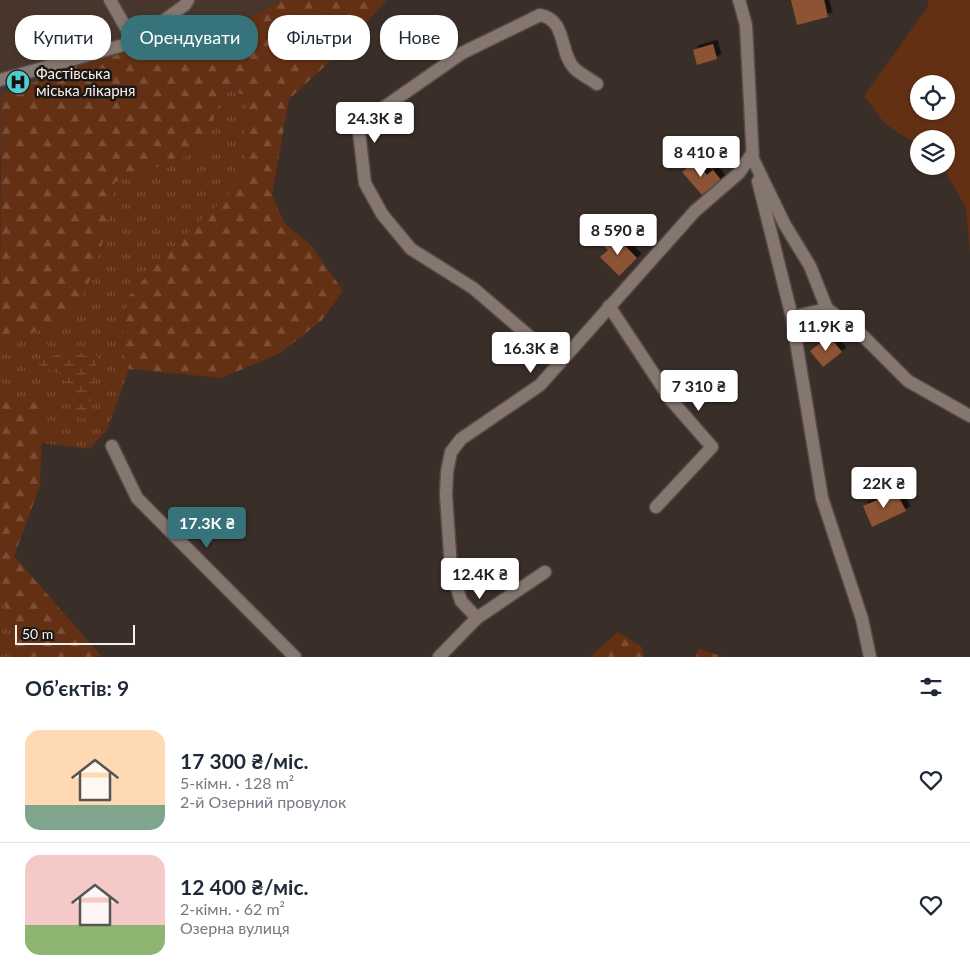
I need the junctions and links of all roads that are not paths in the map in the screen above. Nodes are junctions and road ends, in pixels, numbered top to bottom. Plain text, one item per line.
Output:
1 (110, 0) edge
2 (188, 0) edge
3 (739, 0) edge
4 (171, 15) edge
5 (121, 19) edge
6 (121, 46) edge
7 (0, 80) edge
8 (597, 84) dead end
9 (751, 155) junction
10 (609, 306) junction
11 (827, 310) junction
12 (792, 317) junction
13 (562, 359) junction
14 (970, 416) edge
15 (112, 446) dead end
16 (656, 507) dead end
17 (544, 572) dead end
18 (477, 618) junction
19 (295, 657) edge
20 (438, 657) edge
21 (870, 657) edge

1 - 5 street
2 - 4 street
3 - 9 street
6 - 7 street
8 - 13 street
9 - 10 street
9 - 11 street
9 - 12 street
10 - 13 street
10 - 16 street
11 - 12 street
11 - 14 street
12 - 21 street
13 - 18 street
15 - 19 street
17 - 18 street
18 - 20 street

